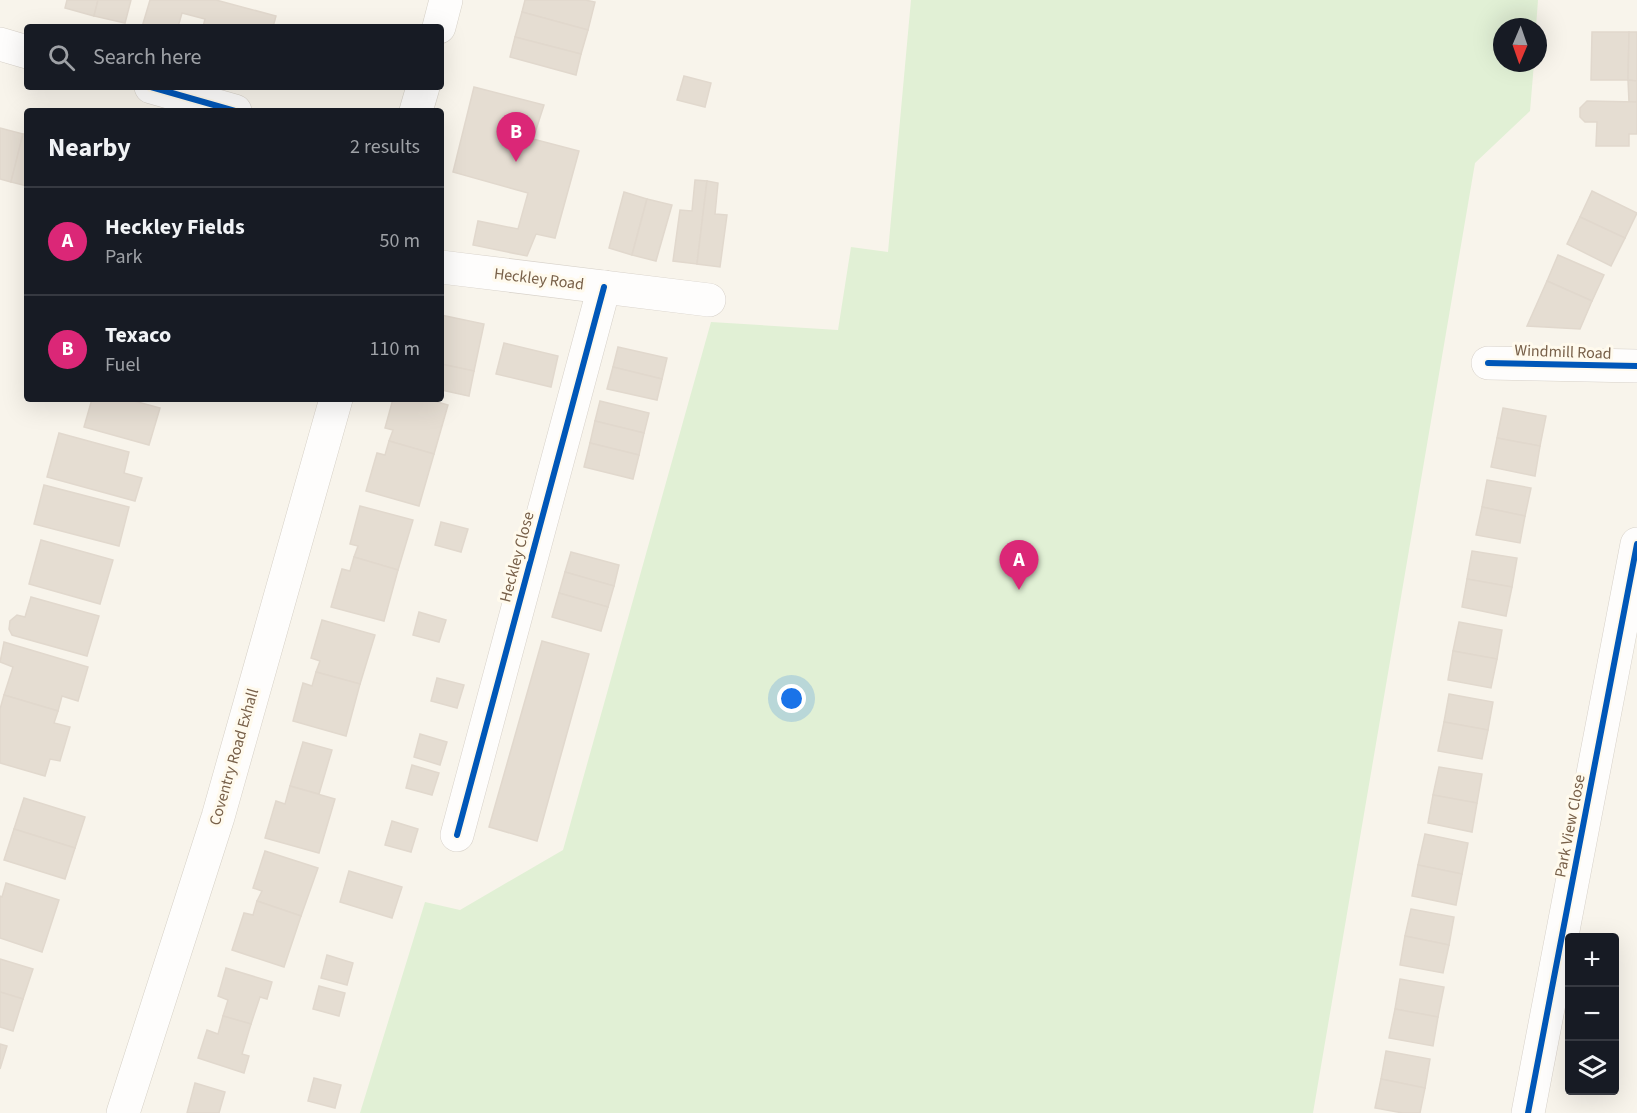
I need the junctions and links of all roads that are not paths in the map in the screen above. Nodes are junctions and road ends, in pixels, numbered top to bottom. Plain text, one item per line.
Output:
1 (446, 0) edge
2 (440, 24) edge
3 (0, 44) edge
4 (24, 51) edge
5 (162, 90) edge
6 (422, 90) edge
7 (224, 108) edge
8 (417, 108) edge
9 (444, 267) edge
10 (604, 287) junction
11 (709, 300) dead end
12 (1488, 363) dead end
13 (1637, 366) edge
14 (335, 402) edge
15 (1637, 544) edge
16 (457, 835) dead end
17 (123, 1113) edge
18 (1527, 1113) edge

1 - 2 street
3 - 4 street
5 - 7 street
6 - 8 street
9 - 10 street, Heckley Road
10 - 11 street, Heckley Road
10 - 16 street, Heckley Close
12 - 13 street, Windmill Road
14 - 17 street, Coventry Road Exhall
15 - 18 street, Park View Close

